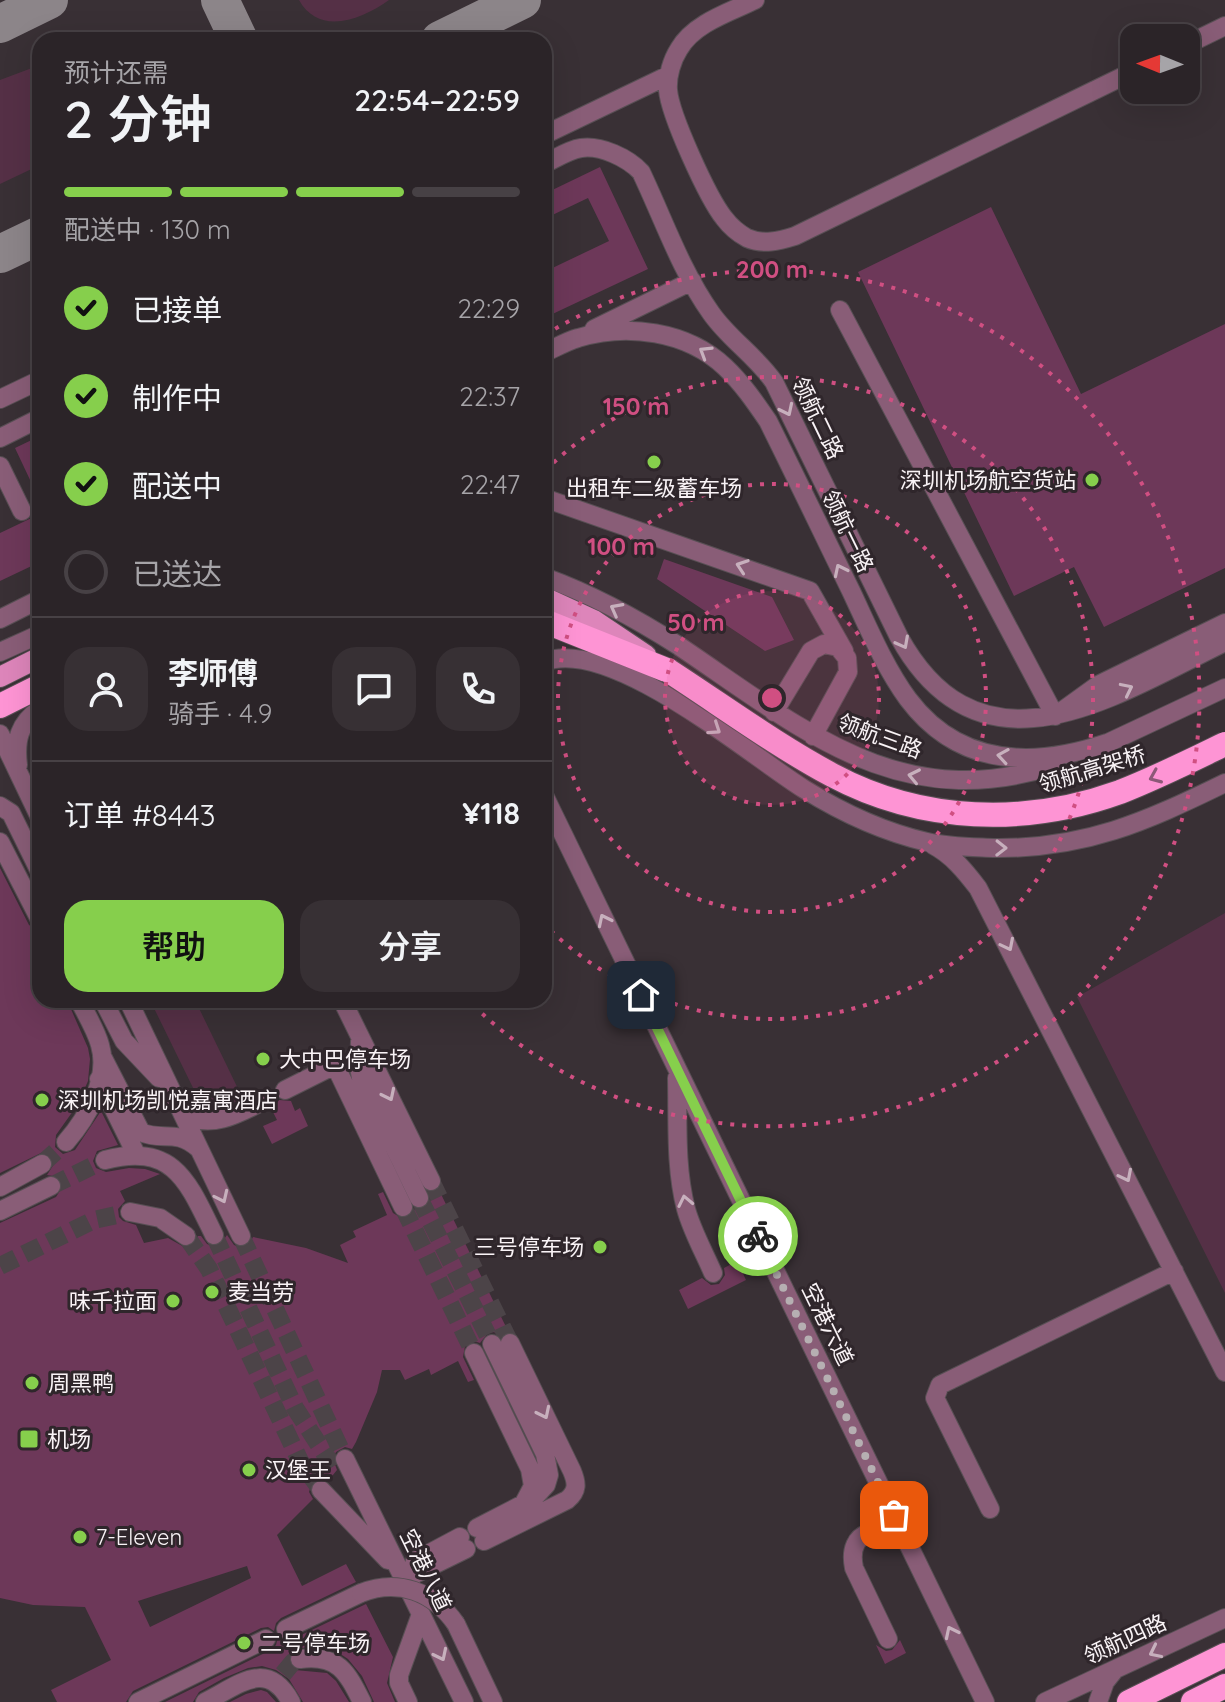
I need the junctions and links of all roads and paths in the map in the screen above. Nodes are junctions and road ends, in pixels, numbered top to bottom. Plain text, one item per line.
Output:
1 (755, 0) edge
2 (1225, 26) edge
3 (1200, 38) edge
4 (669, 75) junction
5 (1120, 78) edge
6 (552, 131) edge
7 (552, 161) edge
8 (692, 281) junction
9 (840, 310) dead end
10 (577, 338) junction
11 (552, 349) edge
12 (32, 384) edge
13 (0, 399) edge
14 (32, 422) edge
15 (0, 438) edge
16 (0, 466) edge
17 (552, 501) edge
18 (22, 511) dead end
19 (552, 581) edge
20 (552, 601) edge
21 (32, 603) edge
22 (0, 619) edge
23 (827, 619) junction
24 (1225, 623) edge
25 (552, 625) edge
26 (32, 638) edge
27 (1225, 642) edge
28 (817, 647) junction
29 (844, 651) junction
30 (0, 652) edge
31 (693, 657) junction
32 (552, 660) edge
33 (32, 661) edge
34 (0, 677) edge
35 (1225, 688) edge
36 (670, 689) junction
37 (32, 690) edge
38 (0, 706) edge
39 (774, 712) junction
40 (32, 716) edge
41 (1055, 716) junction
42 (0, 734) edge
43 (813, 736) junction
44 (1107, 743) junction
45 (1225, 744) edge
46 (855, 756) junction
47 (19, 775) junction
48 (1225, 783) edge
49 (32, 802) edge
50 (833, 805) junction
51 (0, 806) edge
52 (552, 809) edge
53 (0, 842) edge
54 (927, 842) junction
55 (32, 856) edge
56 (32, 904) edge
57 (83, 1008) edge
58 (107, 1008) edge
59 (132, 1008) edge
60 (346, 1008) edge
61 (359, 1034) junction
62 (102, 1055) junction
63 (677, 1070) junction
64 (99, 1079) junction
65 (285, 1090) dead end
66 (172, 1092) junction
67 (267, 1099) dead end
68 (183, 1114) junction
69 (66, 1142) tunnel mouth
70 (200, 1150) junction
71 (136, 1154) junction
72 (105, 1160) tunnel mouth
73 (42, 1164) tunnel mouth
74 (431, 1181) tunnel mouth
75 (51, 1186) tunnel mouth
76 (0, 1187) edge
77 (0, 1211) edge
78 (130, 1212) tunnel mouth
79 (214, 1235) tunnel mouth
80 (186, 1236) tunnel mouth
81 (241, 1236) tunnel mouth
82 (1174, 1271) junction
83 (713, 1273) dead end
84 (474, 1353) tunnel mouth
85 (1225, 1372) edge
86 (340, 1465) tunnel mouth
87 (321, 1490) tunnel mouth
88 (519, 1507) junction
89 (990, 1509) dead end
90 (907, 1542) junction
91 (463, 1543) dead end
92 (408, 1582) junction
93 (421, 1614) junction
94 (1225, 1618) edge
95 (286, 1629) dead end
96 (266, 1639) dead end
97 (888, 1639) dead end
98 (1225, 1655) edge
99 (300, 1659) dead end
100 (1113, 1672) junction
101 (1225, 1686) edge
102 (287, 1689) edge
103 (138, 1702) edge
104 (205, 1702) edge
105 (362, 1702) edge
106 (408, 1702) edge
107 (464, 1702) edge
108 (493, 1702) edge
109 (985, 1702) edge
110 (1045, 1702) edge
111 (1098, 1702) edge
112 (1129, 1702) edge
113 (1193, 1702) edge

1 - 4 street
2 - 3 street
4 - 5 street
4 - 6 street
7 - 8 street, 领航二路
8 - 10 street
8 -> 41 street, 领航二路
9 - 41 street
10 - 11 street, 领航一路
44 -> 10 street, 领航一路
12 - 13 street
14 - 15 street
16 - 18 street
23 -> 17 street
31 -> 19 street, 领航三路
20 - 36 main road, 领航高架桥
21 - 22 street
23 - 28 street
23 - 29 street
24 - 41 street
25 - 36 highway
26 - 30 street
41 -> 27 street, 领航二路
28 - 29 street
28 - 39 street
29 - 43 street
31 - 36 street
31 - 39 street, 领航三路
32 - 36 street
33 - 34 main road
35 - 44 street, 领航三路
45 -> 36 highway, 领航高架桥, bridge
36 -> 50 street
37 - 38 highway
39 - 43 street, 领航三路
40 - 47 street
42 - 47 street
43 - 46 street, 领航三路
44 -> 46 street, 领航三路
46 - 50 street
47 - 49 street
54 -> 48 street
50 - 54 street
51 - 55 street
63 -> 52 street, 空港六道
53 - 56 street
54 -> 82 street
57 - 62 street
58 - 66 street
59 - 66 street
60 - 61 street
61 - 65 street
61 -> 74 street
62 - 64 street
62 - 70 street
83 -> 63 street
63 - 90 street, 空港六道
64 - 69 street
64 - 71 street
66 - 68 street
67 - 68 street
68 - 70 street
70 -> 81 street
71 - 72 street
71 - 79 street
73 - 76 street
75 - 77 street
78 - 80 street
82 - 85 street
82 - 89 street
84 - 88 street
86 - 92 street, 空港八道
87 - 92 street
88 -> 88 street
90 - 97 street
109 -> 90 street, 空港六道
91 - 92 street
92 - 93 street, 空港八道
93 - 106 street
93 -> 107 street, 空港八道
94 -> 100 street, 领航四路
95 - 108 street, bridge
96 - 103 street
98 - 112 highway
99 - 105 street
100 - 110 street, 领航四路
100 - 111 street
101 - 113 highway
102 - 104 street

